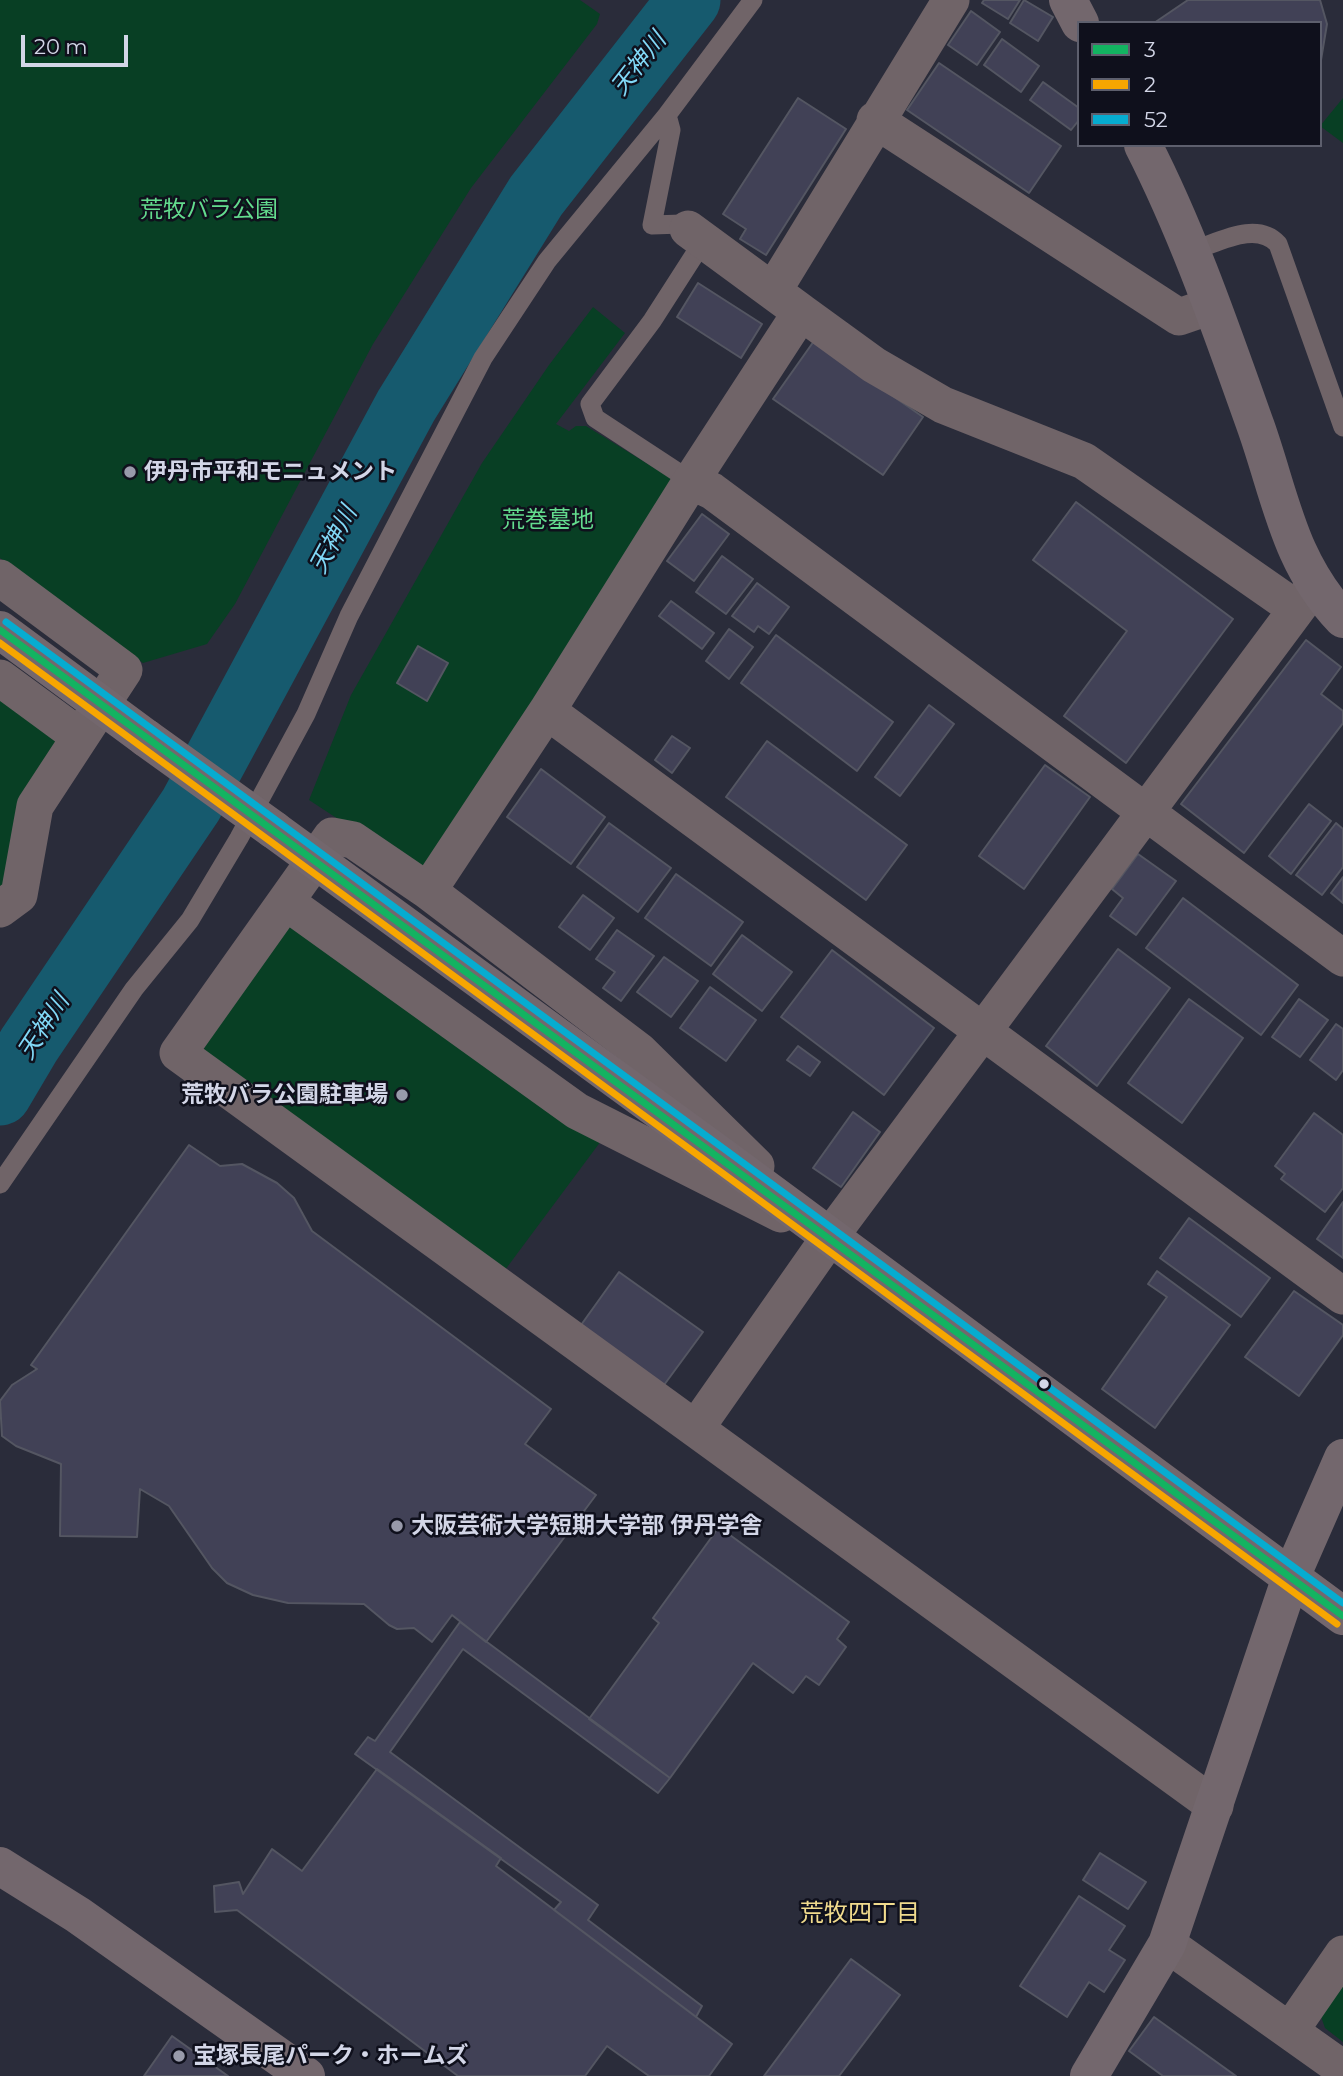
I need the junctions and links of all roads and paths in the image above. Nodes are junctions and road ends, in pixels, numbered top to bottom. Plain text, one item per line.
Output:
1 (753, 0) edge
2 (951, 0) edge
3 (1068, 0) edge
4 (1079, 21) edge
5 (667, 115) junction
6 (875, 120) junction
7 (1144, 147) edge
8 (696, 234) junction
9 (1191, 251) junction
10 (787, 302) junction
11 (1211, 306) junction
12 (1343, 427) edge
13 (691, 481) junction
14 (0, 578) edge
15 (1304, 597) junction
16 (1343, 619) edge
17 (0, 630) edge
18 (0, 678) edge
19 (547, 711) junction
20 (79, 736) junction
21 (253, 814) junction
22 (1146, 814) junction
23 (428, 891) junction
24 (286, 902) junction
25 (0, 909) edge
26 (1343, 958) edge
27 (985, 1032) junction
28 (0, 1184) edge
29 (829, 1238) junction
30 (1343, 1296) edge
31 (696, 1428) junction
32 (1343, 1458) edge
33 (1291, 1577) junction
34 (1343, 1616) edge
35 (1215, 1806) junction
36 (0, 1866) edge
37 (1167, 1944) junction
38 (1343, 1954) edge
39 (1290, 2031) junction
40 (1343, 2068) edge
41 (306, 2076) edge
42 (1089, 2076) edge

1 - 5 lane
2 - 6 street
3 - 4 street
5 - 8 lane
5 - 21 lane
6 - 10 street
6 - 11 street
7 - 9 street
8 - 10 street
8 - 13 lane
9 - 11 street
9 - 12 lane
10 - 13 street
10 - 15 street
11 - 15 street
13 - 19 street
13 - 22 street
14 - 20 street
15 - 16 street
15 - 22 street
17 - 21 street, bridge
18 - 20 street
19 - 23 street
19 - 27 street
20 - 25 street
21 - 28 lane
21 - 29 street, bridge
22 - 26 street
22 - 27 street
23 - 24 street
23 - 29 street
24 - 29 street
24 - 31 street
27 - 29 street
27 - 30 street
29 - 31 street
29 - 33 street
31 - 35 street
32 - 33 street
33 - 34 street
33 - 35 street
35 - 37 street
36 - 41 street
37 - 39 street
37 - 42 street
38 - 39 street
39 - 40 street

